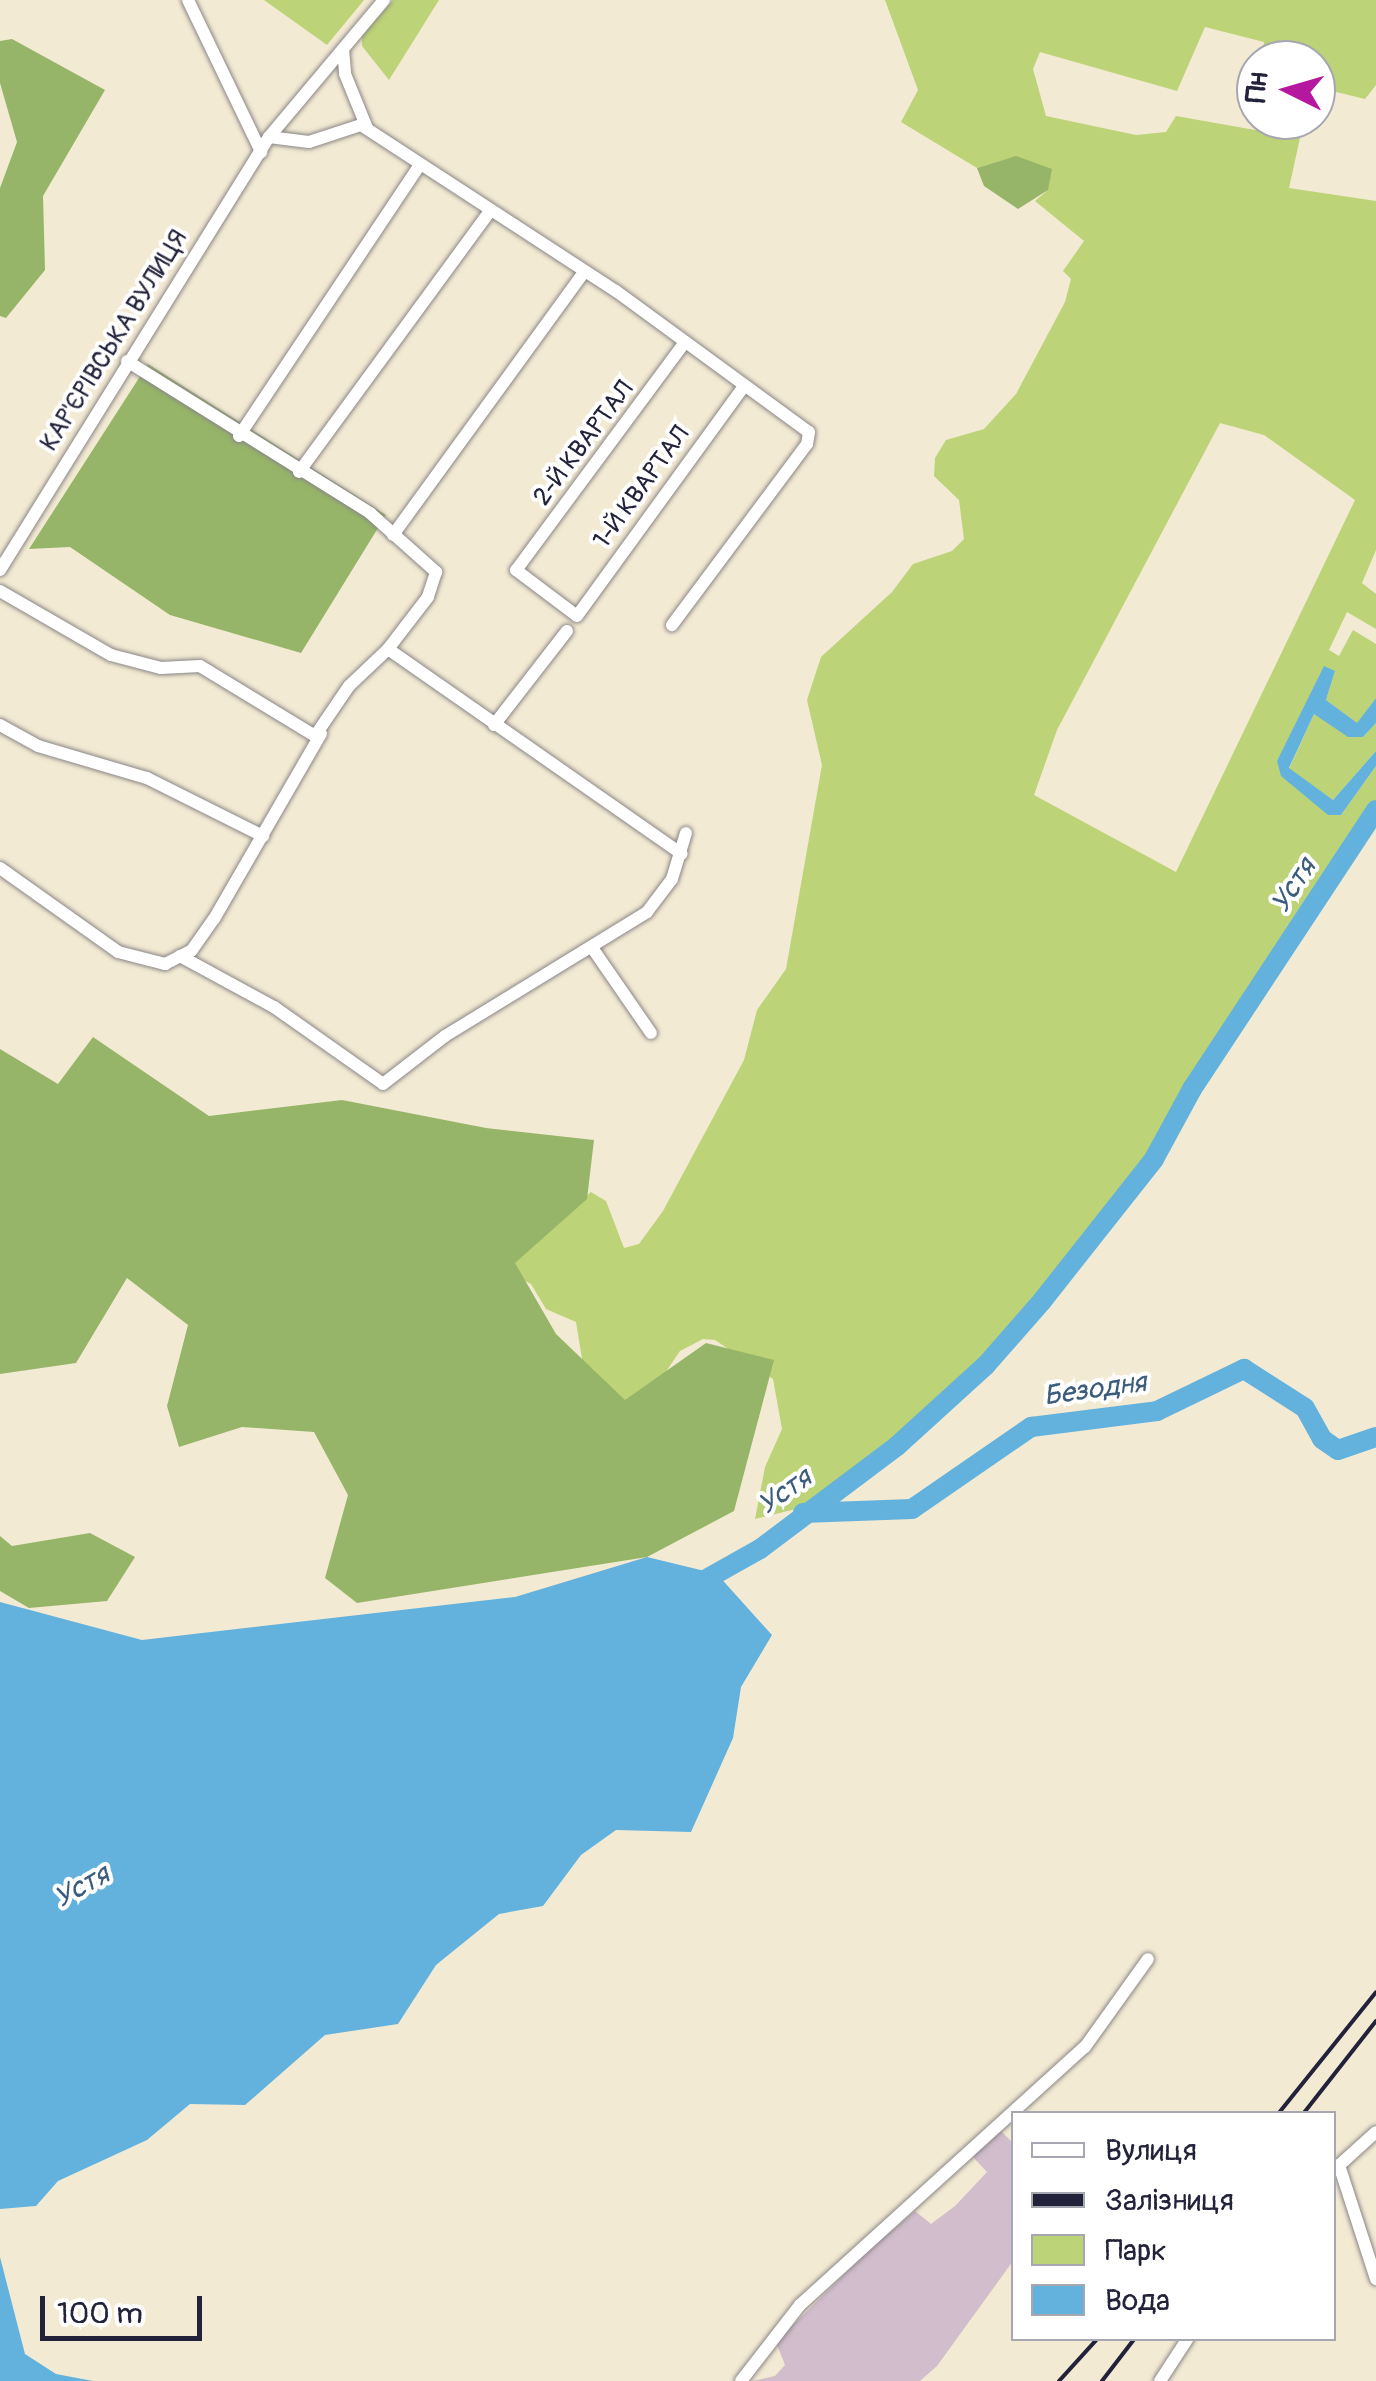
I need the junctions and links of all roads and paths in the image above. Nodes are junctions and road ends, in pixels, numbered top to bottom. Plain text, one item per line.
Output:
1 (188, 0) edge
2 (384, 0) edge
3 (343, 49) junction
4 (368, 130) junction
5 (270, 138) junction
6 (260, 152) junction
7 (420, 165) junction
8 (490, 211) junction
9 (585, 271) junction
10 (684, 342) junction
11 (127, 362) junction
12 (744, 386) junction
13 (239, 436) junction
14 (299, 472) junction
15 (393, 535) junction
16 (0, 570) edge
17 (0, 591) edge
18 (576, 616) joint
19 (672, 625) dead end
20 (568, 631) dead end
21 (388, 649) junction
22 (0, 725) edge
23 (494, 725) junction
24 (321, 734) junction
25 (686, 833) dead end
26 (263, 836) junction
27 (682, 854) junction
28 (0, 868) edge
29 (593, 949) junction
30 (180, 956) junction
31 (652, 1034) dead end
32 (1148, 1959) dead end
33 (1015, 2111) edge
34 (1011, 2115) edge
35 (1376, 2132) edge
36 (1336, 2168) edge
37 (1376, 2279) edge
38 (1186, 2341) edge
39 (741, 2381) edge
40 (1160, 2381) edge

1 - 6 street
2 - 3 street, КАР'ЄРІВСЬКА ВУЛИЦЯ
3 - 4 street
3 - 5 street, КАР'ЄРІВСЬКА ВУЛИЦЯ
4 - 5 street
4 - 7 street
5 - 6 street, КАР'ЄРІВСЬКА ВУЛИЦЯ
6 - 11 street, КАР'ЄРІВСЬКА ВУЛИЦЯ
7 - 8 street
7 - 13 street
8 - 9 street
8 - 14 street
9 - 10 street
9 - 15 street
10 - 12 street
10 - 18 street, 2-Й КВАРТАЛ
11 - 13 street
11 - 16 street, КАР'ЄРІВСЬКА ВУЛИЦЯ
12 - 18 street, 1-Й КВАРТАЛ
12 - 19 street
13 - 14 street
14 - 15 street
15 - 21 street
17 - 24 street
20 - 23 street
21 - 23 street
21 - 24 street
22 - 26 street
23 - 27 street
24 - 26 street
25 - 27 street
26 - 30 street
27 - 29 street
28 - 30 street
29 - 30 street
29 - 31 street
32 - 33 street
34 - 39 street
35 - 36 street
36 - 37 street
38 - 40 street

